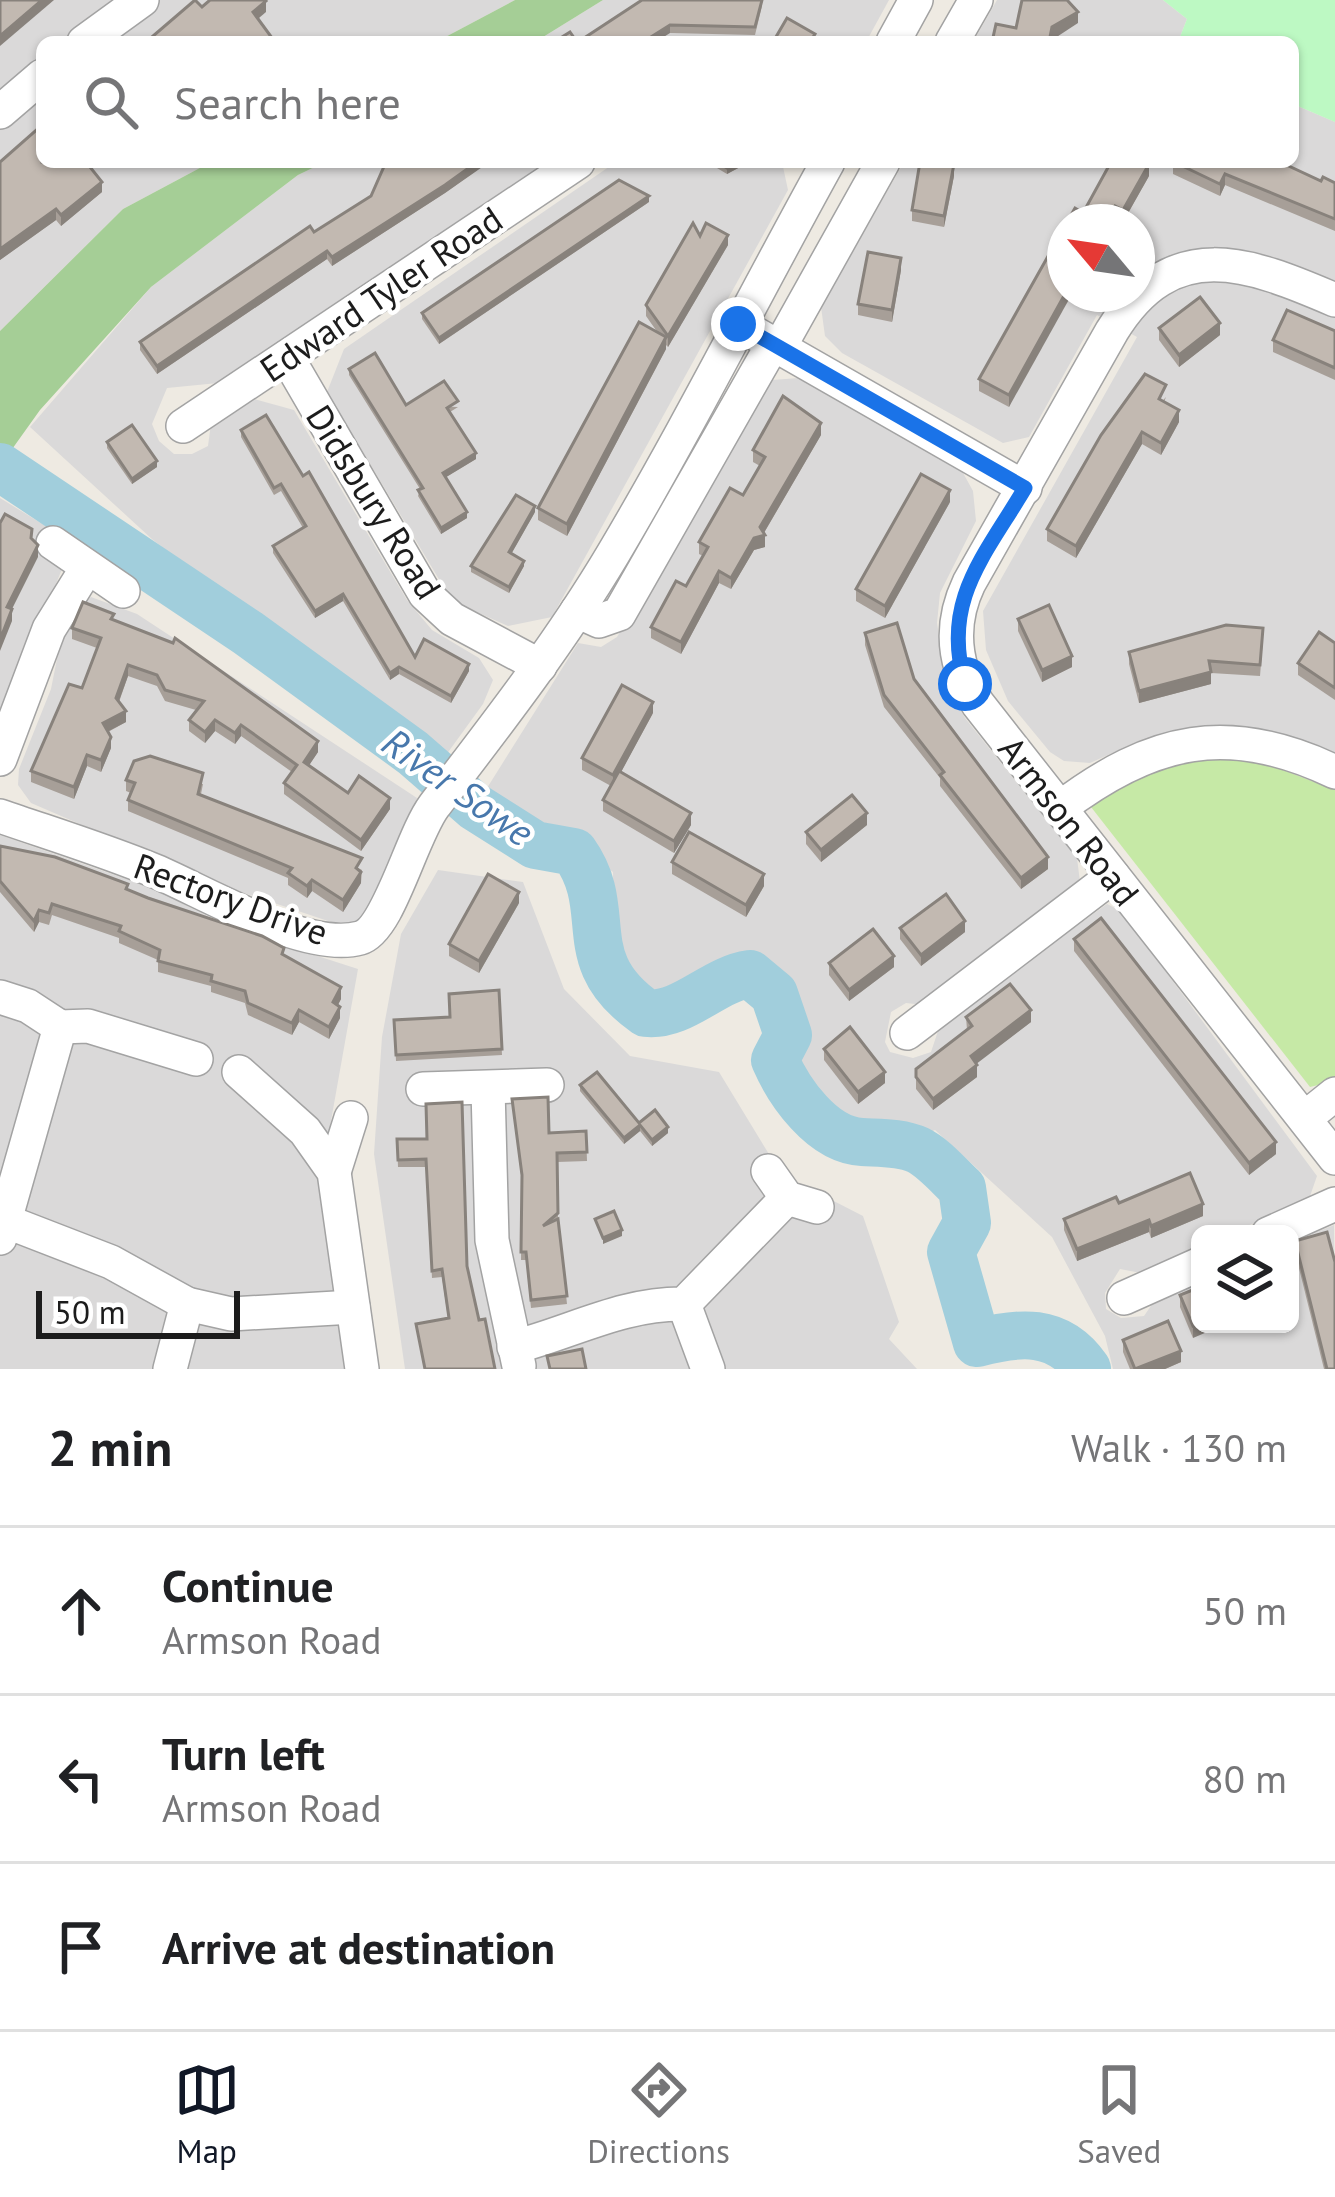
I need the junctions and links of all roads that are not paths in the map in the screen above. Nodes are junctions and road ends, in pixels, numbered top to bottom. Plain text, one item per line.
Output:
1 (142, 0) edge
2 (916, 0) edge
3 (976, 0) edge
4 (91, 36) edge
5 (896, 36) edge
6 (955, 36) edge
7 (36, 81) edge
8 (0, 112) edge
9 (569, 168) edge
10 (825, 168) edge
11 (880, 168) edge
12 (1335, 300) edge
13 (738, 324) junction
14 (776, 346) junction
15 (287, 357) junction
16 (183, 426) dead end
17 (1025, 488) junction
18 (53, 543) dead end
19 (87, 568) junction
20 (123, 591) dead end
21 (577, 611) junction
22 (540, 667) junction
23 (0, 759) edge
24 (1335, 772) edge
25 (1060, 808) junction
26 (0, 816) edge
27 (1113, 876) junction
28 (0, 997) edge
29 (60, 1027) junction
30 (907, 1033) dead end
31 (196, 1059) dead end
32 (239, 1072) dead end
33 (547, 1085) dead end
34 (423, 1089) dead end
35 (488, 1089) junction
36 (1335, 1094) edge
37 (351, 1118) dead end
38 (1305, 1118) junction
39 (1335, 1158) edge
40 (334, 1172) junction
41 (790, 1192) dead end
42 (1335, 1204) edge
43 (1288, 1225) edge
44 (2, 1230) edge
45 (1191, 1268) edge
46 (1124, 1298) dead end
47 (187, 1304) junction
48 (684, 1304) junction
49 (353, 1307) junction
50 (517, 1358) edge
51 (170, 1369) edge
52 (362, 1369) edge
53 (708, 1369) edge

1 - 4 street
2 - 5 street
3 - 6 street
7 - 8 street
9 - 15 street, Edward Tyler Road
10 - 13 street, Rectory Drive
11 - 14 street
12 - 17 street, Armson Road
13 - 14 street
13 - 21 street, Rectory Drive
14 - 17 street
14 - 21 street
15 - 16 street, Edward Tyler Road
15 - 22 street, Didsbury Road
17 - 25 street, Armson Road
18 - 19 street
19 - 20 street
19 - 23 street
21 - 22 street, Rectory Drive
22 - 26 street, Rectory Drive
24 - 25 street
25 - 27 street, Armson Road
27 - 30 street
27 - 38 street, Armson Road
28 - 29 street
29 - 31 street
29 - 44 street
32 - 40 street
33 - 35 street
34 - 35 street
35 - 50 street
36 - 38 street
37 - 40 street
38 - 39 street, Armson Road
40 - 49 street
41 - 48 street
42 - 43 street
44 - 47 street
45 - 46 street
47 - 49 street
47 - 51 street
48 - 50 street
48 - 53 street
49 - 52 street

